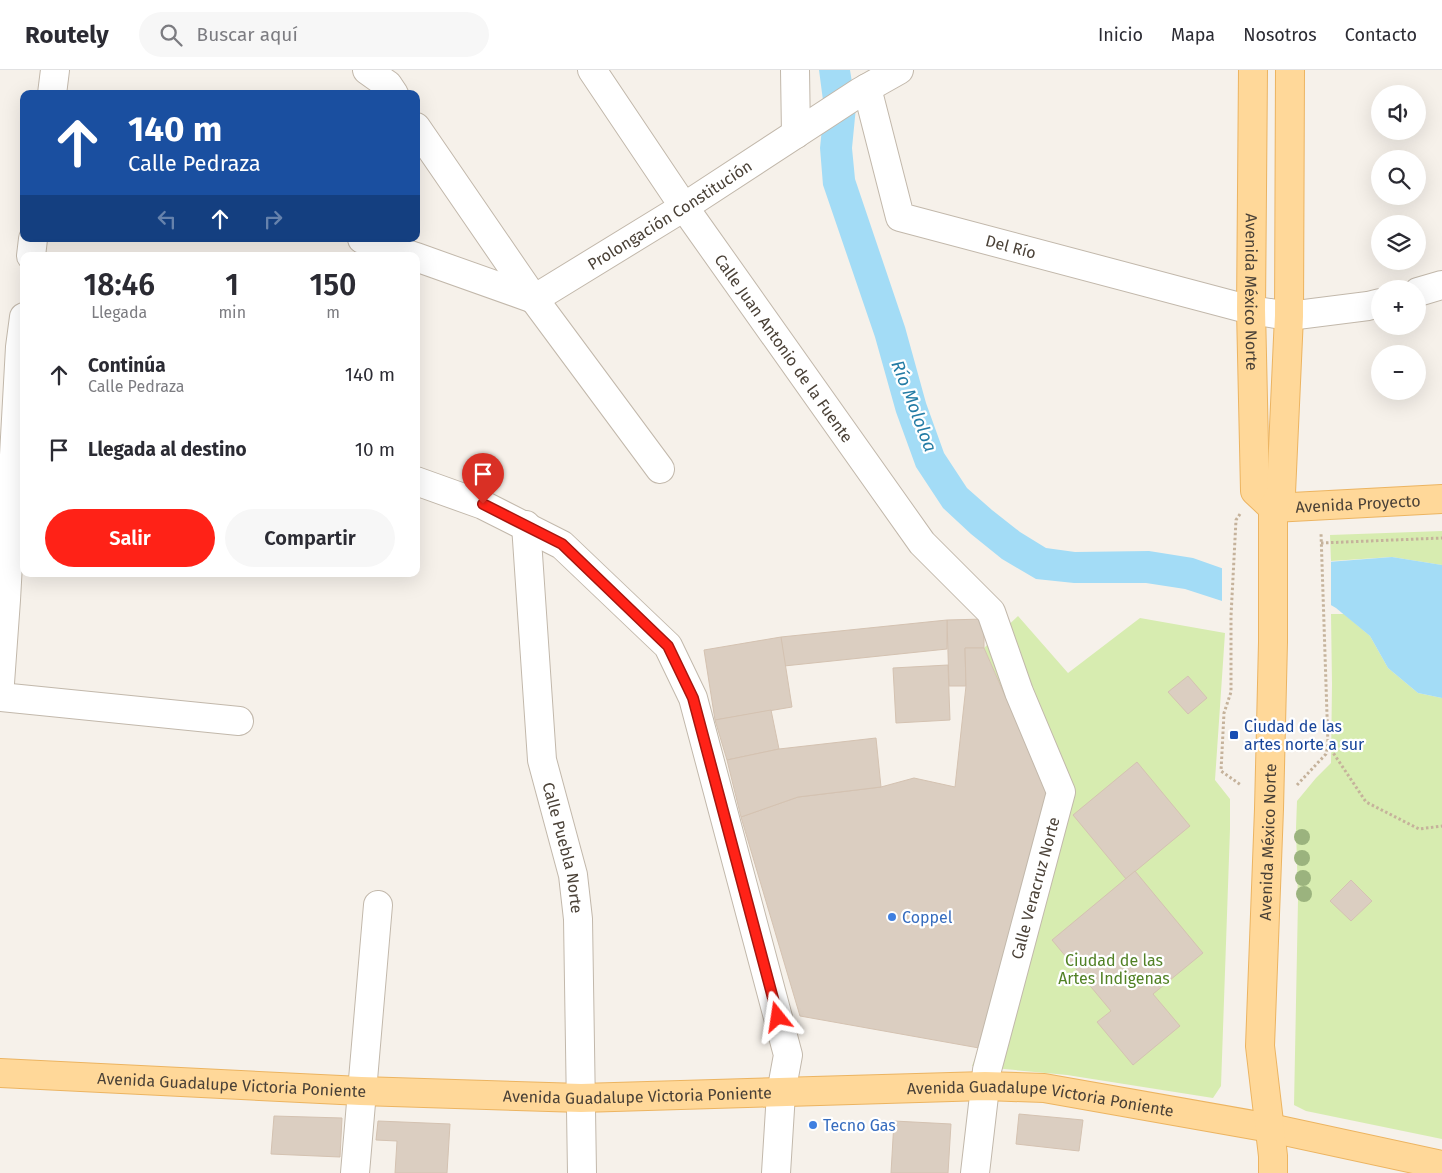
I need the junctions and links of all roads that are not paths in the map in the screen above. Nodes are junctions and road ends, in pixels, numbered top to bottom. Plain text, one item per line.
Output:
1 (55, 70) edge
2 (367, 70) edge
3 (592, 70) edge
4 (794, 70) edge
5 (899, 70) edge
6 (1253, 70) edge
7 (1290, 70) edge
8 (52, 90) edge
9 (391, 90) edge
10 (864, 90) junction
11 (801, 131) junction
12 (420, 133) edge
13 (684, 207) junction
14 (371, 242) edge
15 (400, 252) edge
16 (420, 259) edge
17 (1442, 284) edge
18 (1426, 289) edge
19 (534, 299) junction
20 (1371, 305) edge
21 (1251, 310) junction
22 (1289, 316) junction
23 (20, 329) edge
24 (15, 346) edge
25 (660, 469) dead end
26 (420, 482) edge
27 (1442, 498) edge
28 (1272, 508) junction
29 (526, 525) junction
30 (3, 600) edge
31 (991, 612) joint
32 (0, 683) edge
33 (0, 697) edge
34 (239, 721) dead end
35 (378, 905) dead end
36 (0, 1073) edge
37 (985, 1086) junction
38 (362, 1092) junction
39 (781, 1092) junction
40 (581, 1098) junction
41 (1270, 1128) junction
42 (1442, 1165) edge
43 (356, 1173) edge
44 (582, 1173) edge
45 (776, 1173) edge
46 (975, 1173) edge
47 (1273, 1173) edge

1 - 8 street
2 - 9 street
3 - 13 street, Calle Juan Antonio de la Fuente
4 - 11 street
5 - 10 street, Prolongación Constitución
6 - 21 main road, Avenida México Norte
7 - 22 main road, Avenida México Norte
10 - 11 street, Prolongación Constitución
10 - 21 street, Del Río
11 - 13 street, Prolongación Constitución
12 - 19 street
13 - 19 street, Prolongación Constitución
13 - 31 street, Calle Juan Antonio de la Fuente
14 - 15 street
16 - 19 street
17 - 18 street
19 - 25 street
20 - 22 street
21 - 22 street
21 - 28 main road, Avenida México Norte
22 - 28 main road, Avenida México Norte
23 - 24 street
24 - 30 street
26 - 29 street
27 - 28 main road, Avenida Proyecto
28 - 41 main road, Avenida México Norte
29 - 39 street
29 - 40 street, Calle Puebla Norte
30 - 32 street
31 - 37 street, Calle Veracruz Norte
33 - 34 street
35 - 38 street
36 - 38 main road, Avenida Guadalupe Victoria Poniente
37 - 39 main road, Avenida Guadalupe Victoria Poniente
37 - 41 main road, Avenida Guadalupe Victoria Poniente
37 - 46 street, Calle Veracruz Norte
38 - 40 main road, Avenida Guadalupe Victoria Poniente
38 - 43 street
39 - 40 main road, Avenida Guadalupe Victoria Poniente
39 - 45 street
40 - 44 street, Calle Puebla Norte
41 - 42 main road, Avenida Guadalupe Victoria Poniente
41 - 47 main road, Avenida México Norte

